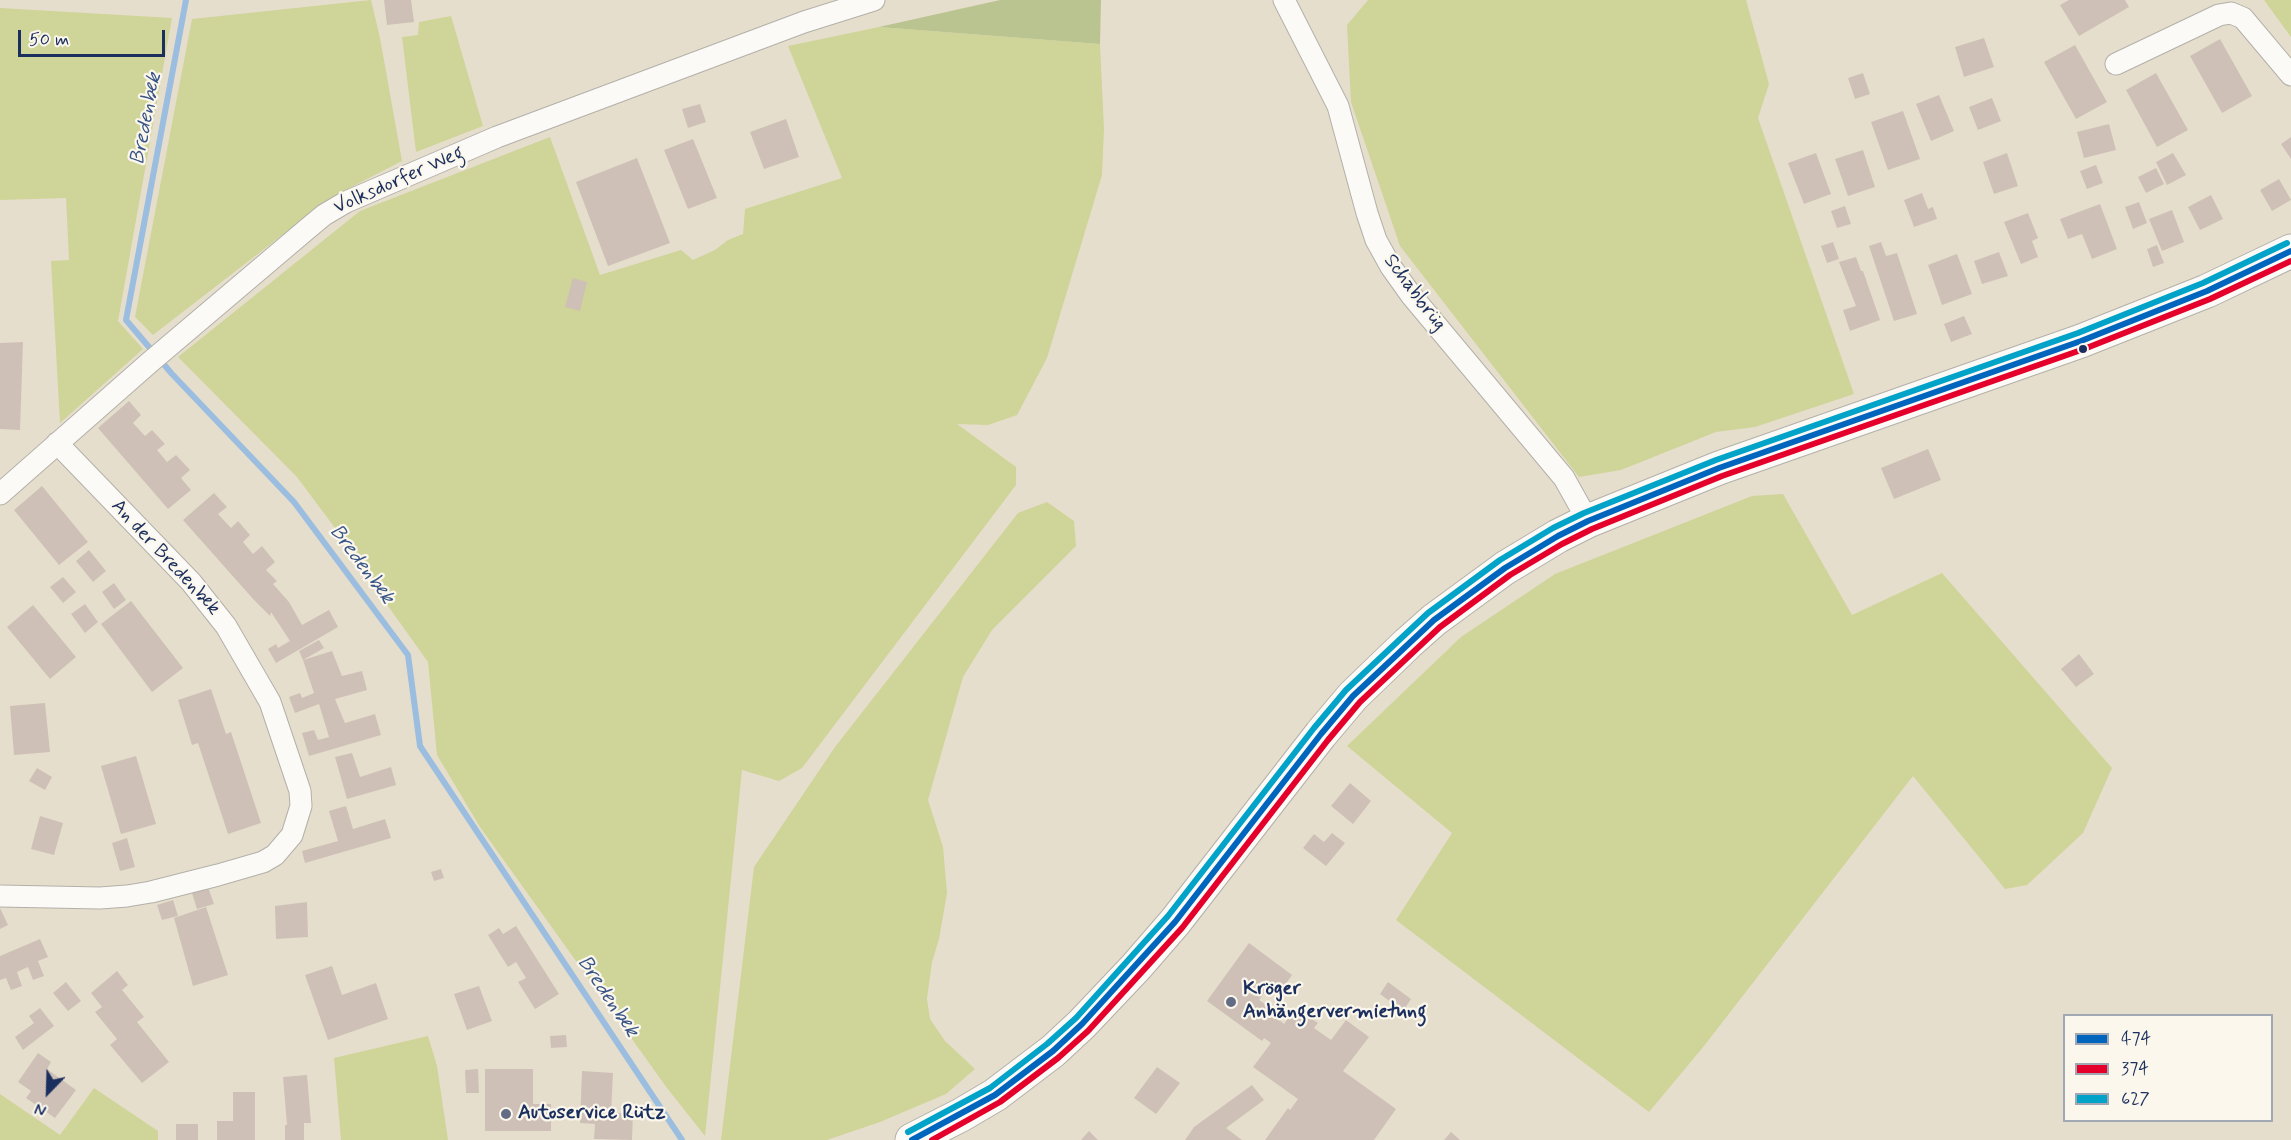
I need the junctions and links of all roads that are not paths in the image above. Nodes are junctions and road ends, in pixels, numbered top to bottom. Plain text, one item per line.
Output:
1 (874, 0) edge
2 (1284, 0) edge
3 (2116, 64) dead end
4 (2291, 75) edge
5 (2291, 251) edge
6 (57, 443) junction
7 (0, 494) edge
8 (1588, 521) junction
9 (0, 896) edge
10 (912, 1140) edge

1 - 6 street, Volksdorfer Weg
2 - 8 street, Schabbrüg
3 - 4 street
5 - 8 main road
6 - 7 street, Volksdorfer Weg
6 - 9 street, An der Bredenbek
8 - 10 main road

